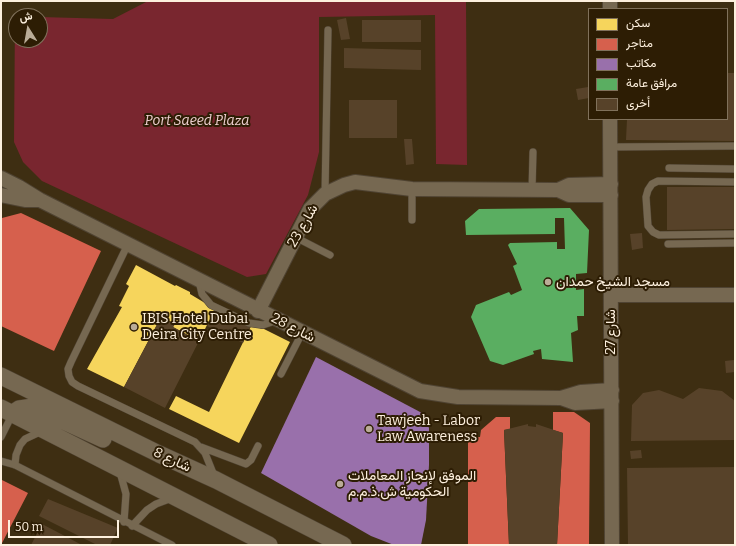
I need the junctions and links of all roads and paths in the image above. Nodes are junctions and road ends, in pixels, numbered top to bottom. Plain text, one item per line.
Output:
1 (328, 30) dead end
2 (610, 120) edge
3 (734, 146) dead end
4 (610, 147) junction
5 (533, 152) dead end
6 (670, 168) dead end
7 (735, 169) edge
8 (1, 178) edge
9 (735, 182) edge
10 (407, 189) junction
11 (611, 189) junction
12 (532, 190) junction
13 (325, 194) junction
14 (1, 195) edge
15 (40, 200) junction
16 (412, 220) dead end
17 (735, 234) edge
18 (299, 239) junction
19 (735, 243) edge
20 (128, 244) junction
21 (668, 244) dead end
22 (330, 255) dead end
23 (199, 281) junction
24 (611, 295) junction
25 (735, 295) edge
26 (268, 315) junction
27 (302, 333) junction
28 (282, 374) dead end
29 (1, 376) edge
30 (612, 396) junction
31 (7, 411) edge
32 (46, 430) junction
33 (1, 437) edge
34 (258, 446) dead end
35 (201, 447) junction
36 (159, 454) junction
37 (1, 461) edge
38 (15, 465) junction
39 (119, 468) junction
40 (216, 480) junction
41 (176, 497) junction
42 (124, 522) junction
43 (132, 526) junction
44 (172, 545) edge
45 (269, 545) edge
46 (343, 545) edge
47 (612, 545) edge

1 - 13 lane
2 - 4 street, شارع 27
3 - 4 lane
4 - 11 street, شارع 27
5 - 12 lane
6 - 7 lane
8 - 15 street, شارع 28
9 - 17 lane
10 - 12 street, شارع 23
10 - 13 street, شارع 23
10 - 16 lane
10 - 18 street, شارع 23
11 - 12 street, شارع 23
11 - 24 street, شارع 27
13 - 18 street, شارع 23
14 - 15 street, شارع 28
15 - 20 street, شارع 28
18 - 22 lane
18 - 26 street, شارع 23
19 - 21 lane
20 - 23 street, شارع 28
20 - 35 lane
23 - 26 street, شارع 28
23 - 26 lane
24 - 25 street
24 - 30 street, شارع 27
26 - 27 street, شارع 28
27 - 28 lane
27 - 30 street, شارع 28
29 - 36 street, شارع 8
30 - 47 street, شارع 27
31 - 32 street
31 - 33 lane
31 - 36 street
32 - 38 lane
32 - 39 street
34 - 35 lane
35 - 40 lane
36 - 40 street, شارع 8
37 - 38 lane
38 - 42 lane
39 - 41 street
39 - 42 lane
40 - 46 street, شارع 8
41 - 43 lane
41 - 45 street
42 - 43 lane
43 - 44 lane

